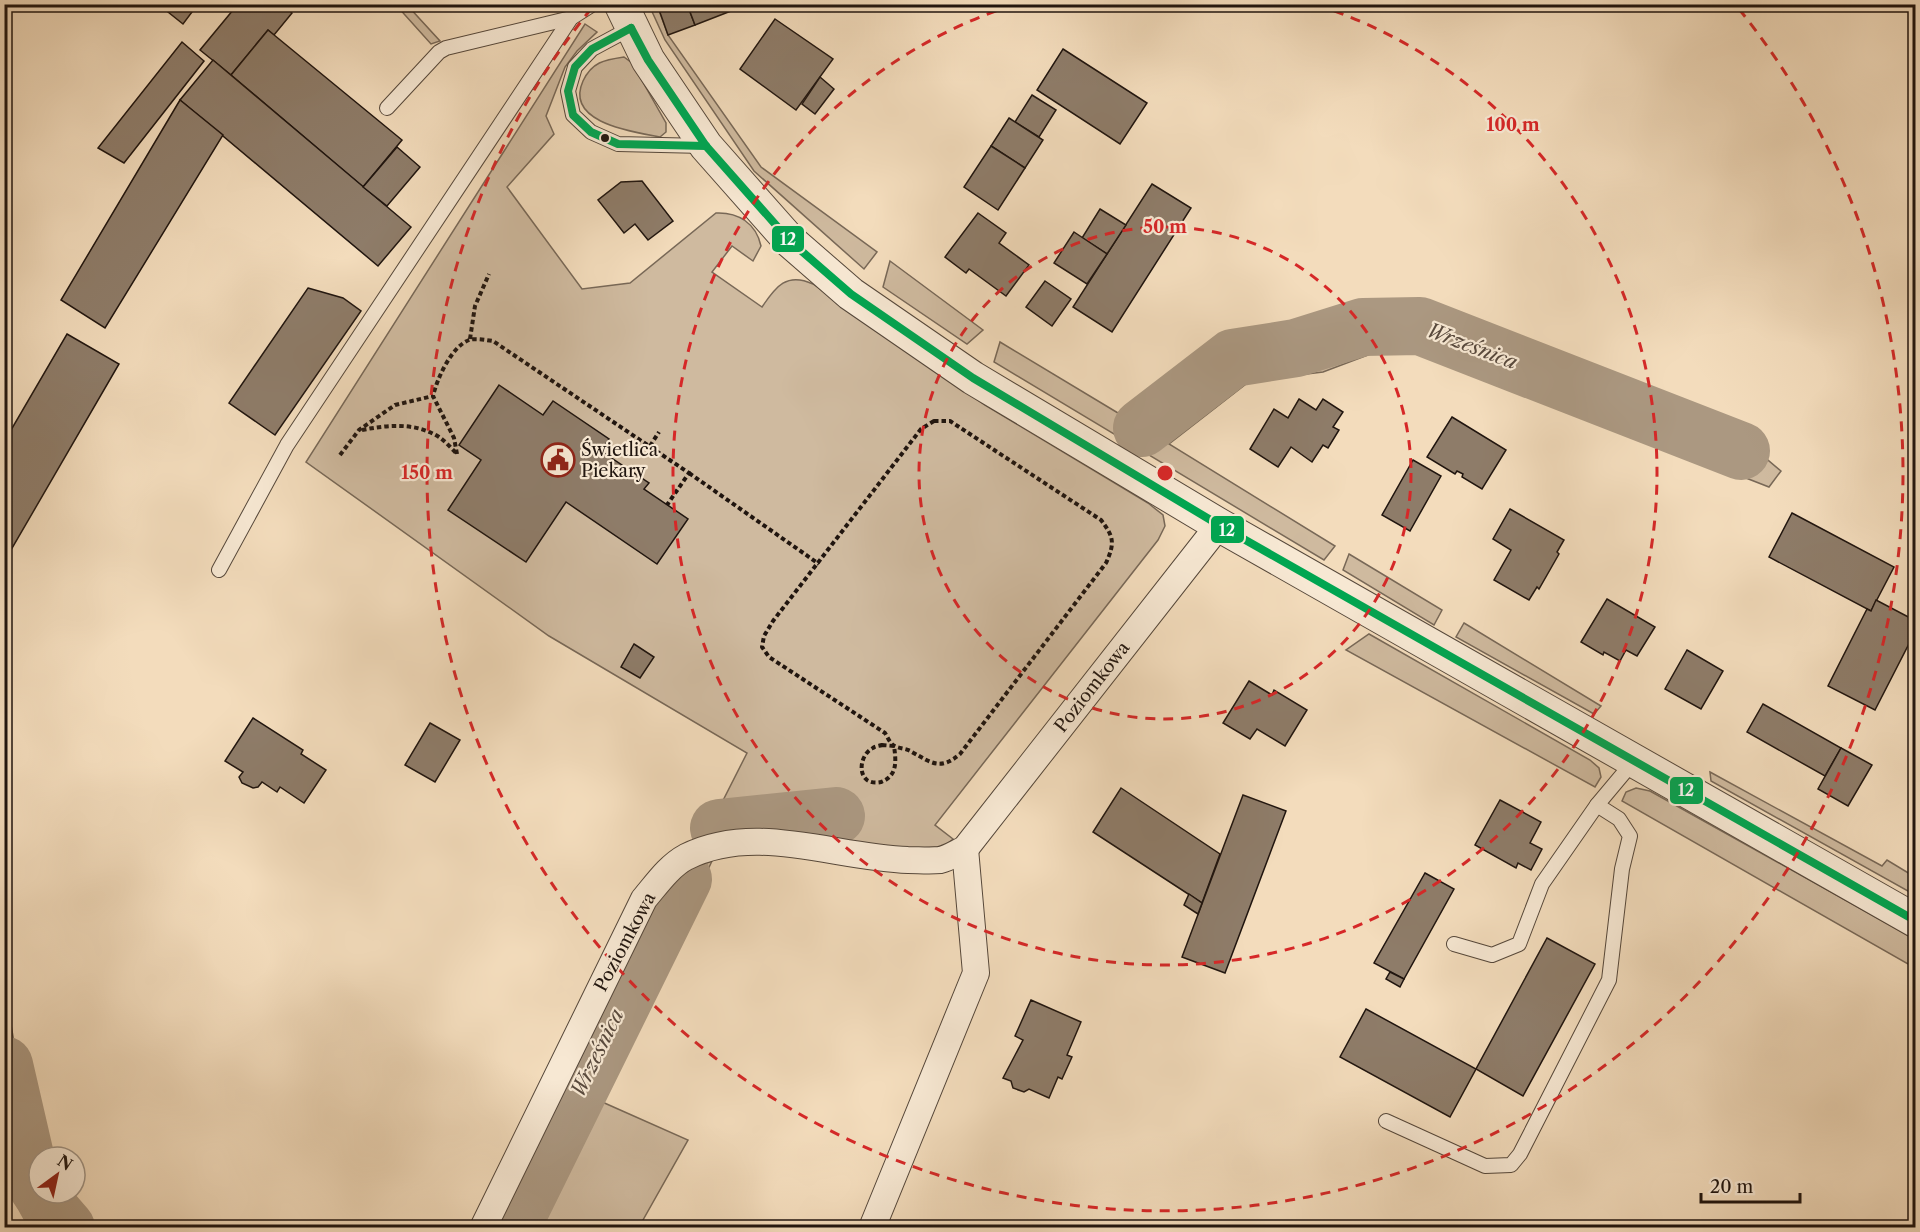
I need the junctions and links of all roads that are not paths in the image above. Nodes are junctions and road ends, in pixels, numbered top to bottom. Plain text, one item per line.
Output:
1 (593, 4) edge
2 (626, 16) edge
3 (571, 18) junction
4 (387, 108) dead end
5 (706, 146) junction
6 (1219, 525) junction
7 (219, 570) dead end
8 (1633, 762) junction
9 (1598, 806) junction
10 (965, 849) junction
11 (1916, 921) edge
12 (1454, 944) dead end
13 (1386, 1121) dead end
14 (483, 1227) edge
15 (872, 1227) edge

1 - 3 lane
2 - 5 street
2 - 5 lane
3 - 4 lane
3 - 7 lane
5 - 6 street
6 - 8 street
6 - 10 street, Poziomkowa
8 - 9 lane
8 - 11 street
9 - 12 lane
9 - 13 lane
10 - 14 street, Poziomkowa
10 - 15 street

